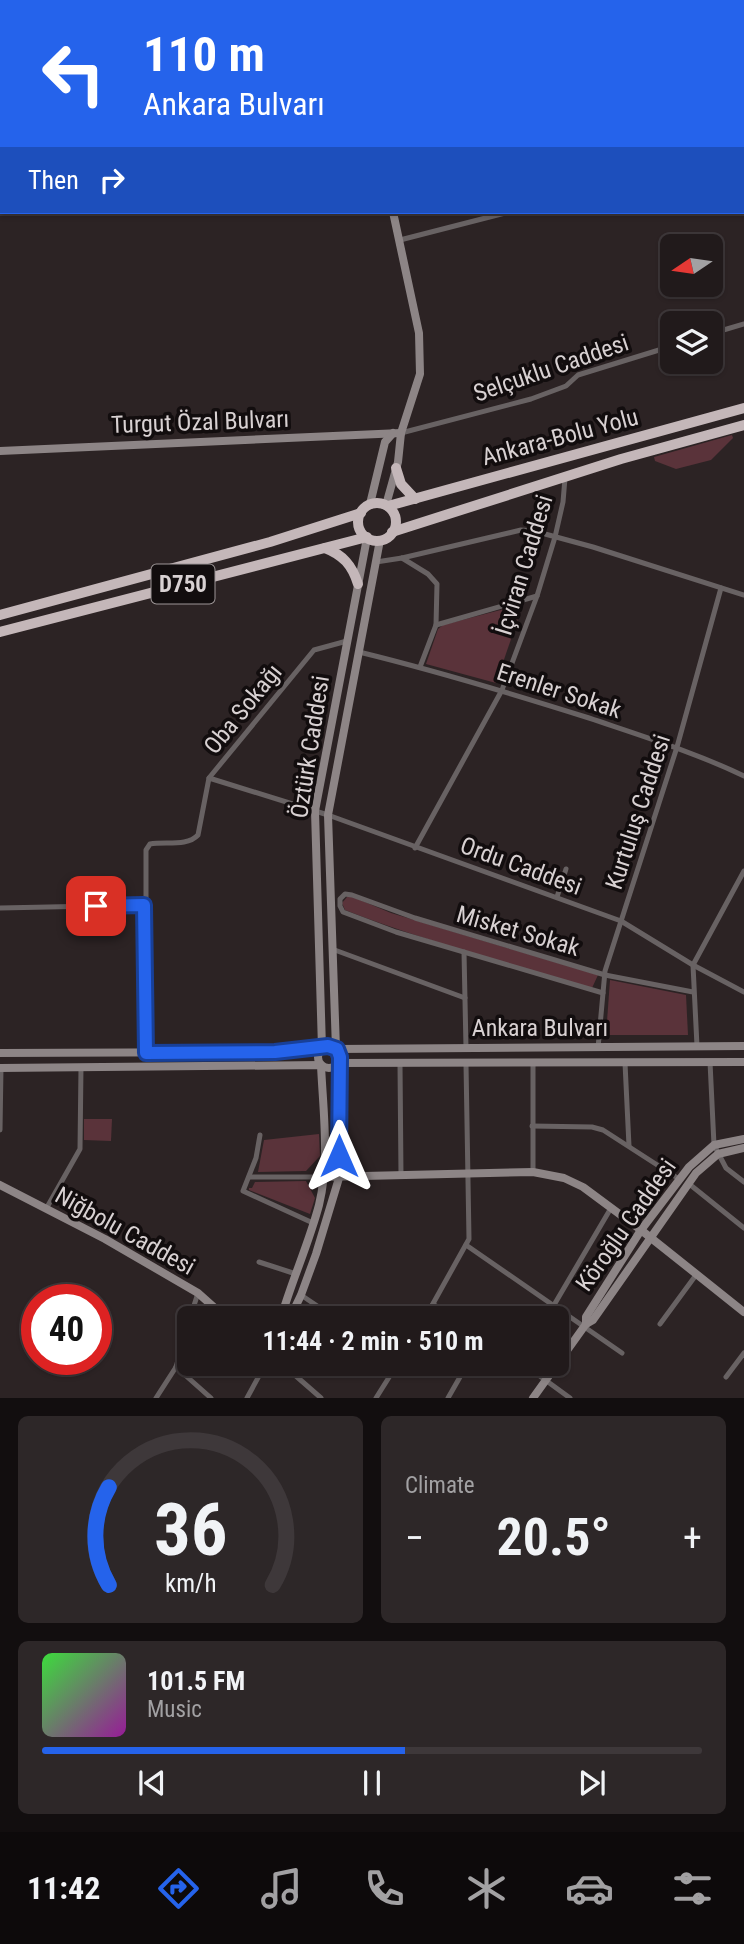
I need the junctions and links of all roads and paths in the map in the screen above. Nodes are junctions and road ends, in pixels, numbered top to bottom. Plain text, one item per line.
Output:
1 (394, 214) edge
2 (501, 214) edge
3 (400, 240) junction
4 (744, 324) edge
5 (723, 330) edge
6 (660, 350) edge
7 (744, 408) edge
8 (744, 425) edge
9 (397, 433) junction
10 (0, 451) edge
11 (396, 468) junction
12 (565, 478) junction
13 (415, 499) junction
14 (370, 504) junction
15 (387, 506) junction
16 (360, 513) junction
17 (392, 532) junction
18 (555, 537) junction
19 (367, 538) junction
20 (380, 540) junction
21 (324, 548) junction
22 (402, 558) junction
23 (376, 562) junction
24 (358, 584) junction
25 (721, 588) junction
26 (744, 595) edge
27 (537, 596) junction
28 (0, 615) edge
29 (436, 625) junction
30 (0, 632) edge
31 (347, 641) junction
32 (359, 652) junction
33 (420, 667) junction
34 (502, 690) junction
35 (677, 747) junction
36 (744, 776) edge
37 (209, 778) junction
38 (315, 811) junction
39 (328, 815) junction
40 (415, 848) junction
41 (566, 869) dead end
42 (744, 871) edge
43 (557, 897) junction
44 (144, 905) junction
45 (0, 908) edge
46 (621, 921) junction
47 (332, 949) junction
48 (464, 952) junction
49 (693, 965) junction
50 (605, 975) junction
51 (693, 992) junction
52 (744, 992) edge
53 (603, 993) junction
54 (465, 998) junction
55 (696, 1046) junction
56 (744, 1046) edge
57 (322, 1048) junction
58 (466, 1048) junction
59 (598, 1048) junction
60 (337, 1049) junction
61 (0, 1053) edge
62 (146, 1053) junction
63 (710, 1062) junction
64 (744, 1062) edge
65 (338, 1063) junction
66 (533, 1063) junction
67 (625, 1063) junction
68 (400, 1064) junction
69 (466, 1064) junction
70 (321, 1065) junction
71 (81, 1067) junction
72 (0, 1068) edge
73 (532, 1126) junction
74 (0, 1130) edge
75 (260, 1135) dead end
76 (744, 1139) edge
77 (629, 1146) junction
78 (744, 1148) edge
79 (716, 1150) junction
80 (533, 1172) junction
81 (469, 1175) junction
82 (401, 1176) junction
83 (250, 1177) junction
84 (322, 1177) junction
85 (339, 1178) junction
86 (679, 1179) junction
87 (744, 1182) edge
88 (688, 1183) junction
89 (0, 1185) edge
90 (611, 1208) junction
91 (46, 1209) junction
92 (313, 1223) junction
93 (744, 1228) edge
94 (641, 1230) junction
95 (649, 1238) junction
96 (466, 1245) junction
97 (259, 1262) dead end
98 (297, 1275) junction
99 (696, 1275) junction
100 (198, 1293) junction
101 (302, 1295) junction
102 (433, 1304) joint
103 (554, 1305) junction
104 (194, 1306) edge
105 (213, 1306) edge
106 (285, 1306) edge
107 (296, 1306) edge
108 (318, 1306) edge
109 (436, 1306) edge
110 (744, 1312) edge
111 (660, 1324) dead end
112 (585, 1325) junction
113 (622, 1353) dead end
114 (744, 1353) edge
115 (177, 1364) edge
116 (176, 1367) junction
117 (259, 1376) edge
118 (296, 1376) edge
119 (390, 1376) edge
120 (461, 1376) edge
121 (540, 1376) edge
122 (726, 1377) dead end
123 (545, 1380) junction
124 (156, 1398) edge
125 (211, 1398) edge
126 (247, 1398) edge
127 (321, 1398) edge
128 (376, 1398) edge
129 (448, 1398) edge
130 (533, 1398) edge
131 (570, 1398) edge

1 - 3 street
2 - 3 street
3 - 9 street
4 - 5 street
6 - 9 street, Selçuklu Caddesi
7 - 13 highway, Ankara-Bolu Yolu
8 - 12 highway, Ankara-Bolu Yolu
9 - 10 street, Turgut Özal Bulvarı
9 - 11 street
9 - 14 street
11 - 13 highway
11 - 15 street
12 - 17 highway, Ankara-Bolu Yolu
12 - 18 street, İçviran Caddesi
13 - 15 highway, Ankara-Bolu Yolu
14 - 15 highway
14 - 16 highway
15 - 17 highway
16 - 19 highway
16 - 28 highway, D750
17 - 20 highway
18 - 22 street
18 - 25 street
18 - 27 street, İçviran Caddesi
19 - 20 highway
19 - 21 highway, D750
19 - 24 street, Öztürk Caddesi
20 - 23 street, Öztürk Caddesi
21 - 24 highway
21 - 30 highway, D750
22 - 23 street
22 - 29 street
23 - 32 street, Öztürk Caddesi
24 - 31 street, Öztürk Caddesi
25 - 26 street
25 - 35 street, Kurtuluş Caddesi
27 - 29 street
27 - 34 street, İçviran Caddesi
29 - 33 street
31 - 37 street, Oba Sokağı
31 - 38 street, Öztürk Caddesi
32 - 33 street, Erenler Sokak
32 - 39 street, Öztürk Caddesi
33 - 34 street, Erenler Sokak
34 - 35 street, Erenler Sokak
34 - 40 street, İçviran Caddesi
35 - 36 street, Erenler Sokak
35 - 46 street, Kurtuluş Caddesi
37 - 38 street, Ordu Caddesi
37 - 44 street, Oba Sokağı
38 - 39 street, Ordu Caddesi
38 - 57 street, Öztürk Caddesi
39 - 40 street, Ordu Caddesi
39 - 47 street, Öztürk Caddesi
40 - 43 street, Ordu Caddesi
41 - 43 street
42 - 49 street
43 - 46 street, Ordu Caddesi
44 - 45 street
44 - 62 street
46 - 49 street, Ordu Caddesi
46 - 50 street, Kurtuluş Caddesi
47 - 54 street
47 - 60 street, Öztürk Caddesi
48 - 50 street, Misket Sokak
48 - 53 street
48 - 54 street
49 - 51 street
49 - 52 street, Ordu Caddesi
50 - 51 street, Misket Sokak
50 - 53 street, Kurtuluş Caddesi
51 - 55 street
53 - 59 street, Kurtuluş Caddesi
54 - 58 street
55 - 56 street, Ankara Bulvarı
55 - 59 street, Ankara Bulvarı
57 - 60 street, Ankara Bulvarı
57 - 62 street, Ankara Bulvarı
57 - 70 street
58 - 59 street, Ankara Bulvarı
58 - 60 street, Ankara Bulvarı
60 - 65 street
61 - 62 street, Ankara Bulvarı
63 - 64 street, Ankara Bulvarı
63 - 67 street, Ankara Bulvarı
63 - 79 street
65 - 68 street, Ankara Bulvarı
65 - 70 street, Ankara Bulvarı
65 - 85 street
66 - 67 street, Ankara Bulvarı
66 - 69 street, Ankara Bulvarı
66 - 73 street
67 - 77 street
68 - 69 street, Ankara Bulvarı
68 - 82 street
69 - 81 street
70 - 71 street, Ankara Bulvarı
70 - 84 street
71 - 72 street, Ankara Bulvarı
71 - 91 street
72 - 74 street
73 - 77 street
73 - 80 street
75 - 83 street
76 - 79 street
77 - 86 street
78 - 79 street, Köroğlu Caddesi
79 - 86 street, Köroğlu Caddesi
79 - 87 street
79 - 88 street, Köroğlu Caddesi
80 - 81 street
80 - 90 street
81 - 82 street
81 - 96 street
82 - 85 street
83 - 84 street
83 - 92 street
84 - 85 street
84 - 92 street
85 - 101 street
86 - 94 street, Köroğlu Caddesi
88 - 93 street
88 - 95 street, Köroğlu Caddesi
89 - 91 street, Niğbolu Caddesi
90 - 94 street
90 - 103 street
91 - 100 street, Niğbolu Caddesi
92 - 98 street
94 - 95 street
94 - 112 street, Köroğlu Caddesi
95 - 99 street
95 - 112 street, Köroğlu Caddesi
96 - 102 street
96 - 103 street
97 - 98 street
98 - 106 street
99 - 110 street
99 - 111 street
100 - 104 street
100 - 105 street, Niğbolu Caddesi
101 - 107 street
101 - 108 street
102 - 109 street
103 - 112 street
112 - 113 street
112 - 123 street, Köroğlu Caddesi
114 - 122 street
115 - 116 street
116 - 124 street
116 - 125 street
117 - 126 street
118 - 127 street
119 - 128 street
120 - 129 street
121 - 123 street
123 - 130 street, Köroğlu Caddesi
123 - 131 street

